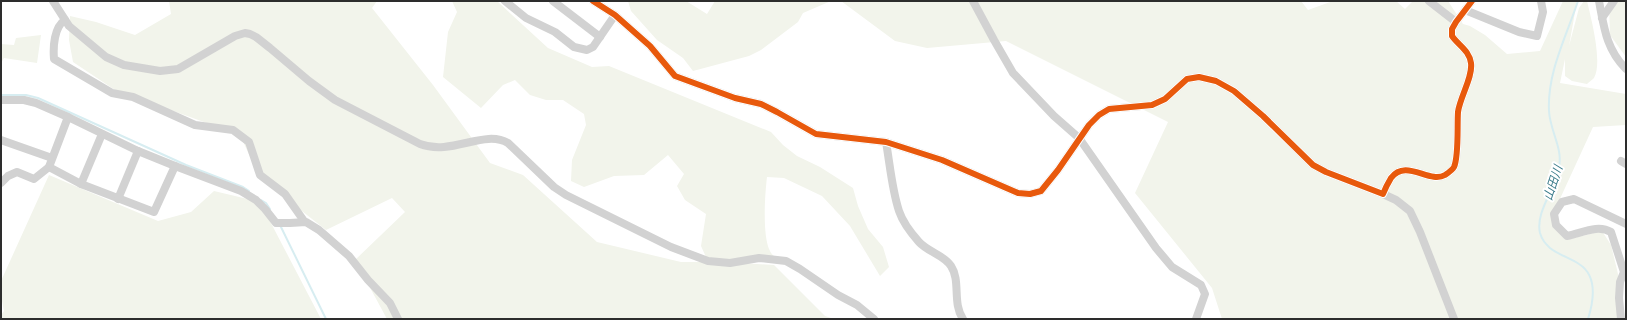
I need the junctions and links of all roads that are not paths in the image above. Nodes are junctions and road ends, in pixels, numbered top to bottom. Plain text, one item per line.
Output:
1 (53, 1) edge
2 (505, 1) edge
3 (553, 1) edge
4 (593, 1) edge
5 (973, 1) edge
6 (1429, 1) edge
7 (1472, 1) edge
8 (1541, 1) edge
9 (1599, 1) edge
10 (1614, 1) edge
11 (1465, 10) junction
12 (615, 15) junction
13 (1602, 18) junction
14 (65, 20) junction
15 (1456, 22) junction
16 (600, 37) junction
17 (1626, 69) edge
18 (1, 100) edge
19 (68, 117) junction
20 (102, 134) junction
21 (1079, 138) junction
22 (1, 140) edge
23 (886, 142) junction
24 (138, 151) junction
25 (52, 158) junction
26 (175, 166) junction
27 (49, 167) junction
28 (1, 183) edge
29 (81, 184) junction
30 (1382, 194) junction
31 (118, 199) junction
32 (304, 221) junction
33 (1623, 222) edge
34 (1612, 232) junction
35 (398, 319) edge
36 (874, 319) edge
37 (963, 319) edge
38 (1196, 319) edge
39 (1454, 319) edge
40 (1622, 319) edge

1 - 14 street
2 - 16 street
3 - 16 street
4 - 12 street
5 - 21 street
6 - 15 street
7 - 11 street
8 - 11 street
9 - 13 street
10 - 13 street
11 - 15 street
12 - 16 street
12 - 23 street
13 - 17 street
14 - 32 street
14 - 36 street
15 - 30 street
18 - 19 street
19 - 20 street
19 - 25 street
20 - 24 street
20 - 29 street
21 - 23 street
21 - 30 street
21 - 38 street
22 - 25 street
23 - 37 street
24 - 26 street
24 - 31 street
25 - 27 street
26 - 31 street
26 - 32 street
27 - 28 street
27 - 29 street
29 - 31 street
30 - 39 street
32 - 35 street
33 - 34 street
33 - 34 street
34 - 40 street

